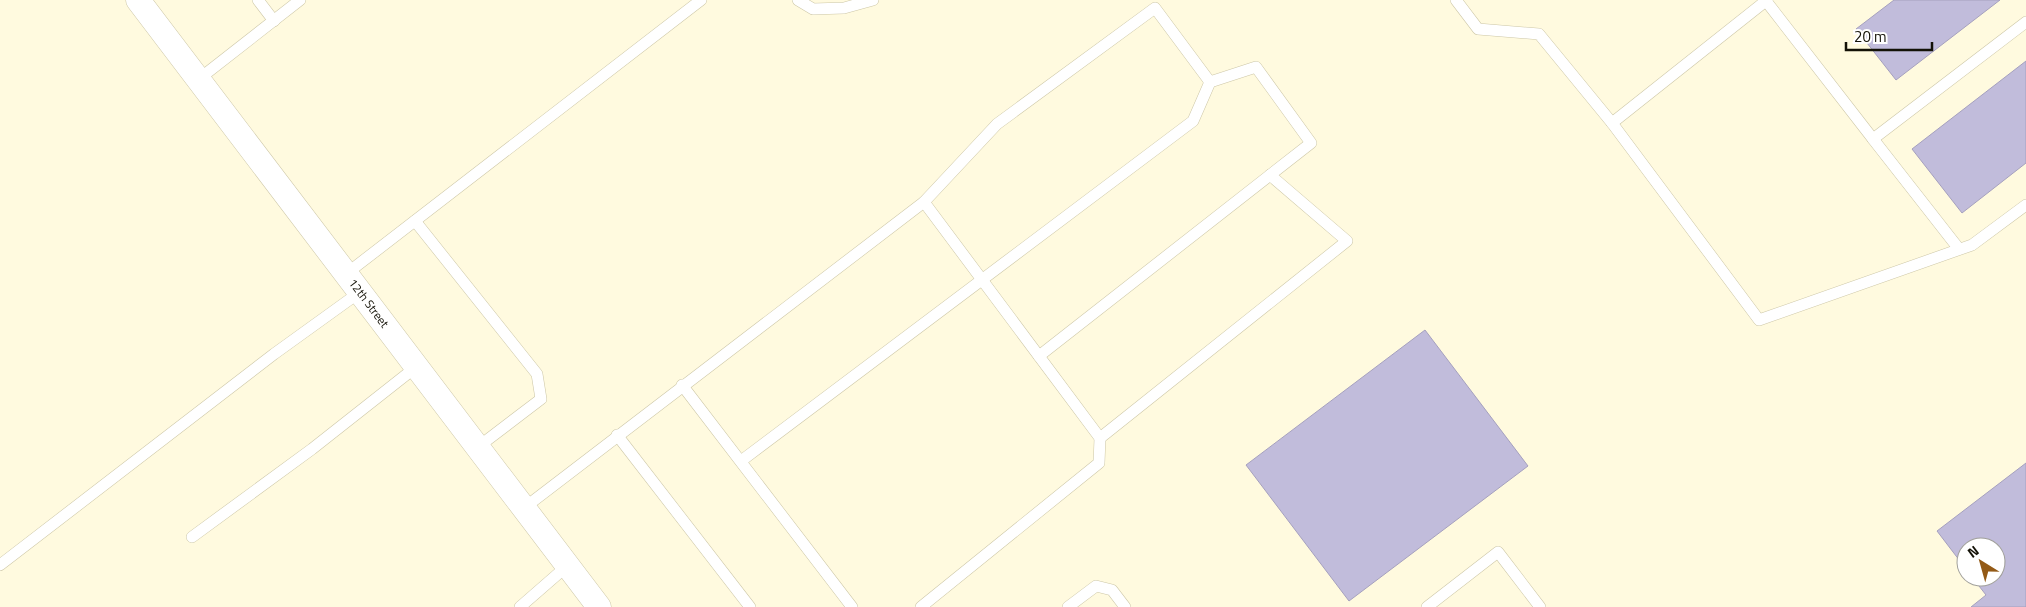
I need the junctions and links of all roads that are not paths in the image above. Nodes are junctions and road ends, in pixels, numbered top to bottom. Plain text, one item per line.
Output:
1 (138, 0) edge
2 (258, 0) edge
3 (300, 0) edge
4 (701, 0) edge
5 (798, 0) edge
6 (873, 0) edge
7 (1456, 0) edge
8 (1766, 0) edge
9 (274, 21) junction
10 (2026, 22) edge
11 (198, 79) junction
12 (1210, 82) junction
13 (1612, 123) junction
14 (1873, 139) junction
15 (1270, 175) junction
16 (924, 202) junction
17 (2026, 205) edge
18 (415, 221) junction
19 (1959, 250) junction
20 (983, 280) junction
21 (353, 283) junction
22 (1039, 356) junction
23 (416, 366) junction
24 (682, 385) junction
25 (617, 434) junction
26 (1100, 438) junction
27 (478, 447) junction
28 (741, 461) junction
29 (524, 508) junction
30 (192, 537) dead end
31 (0, 565) edge
32 (568, 566) junction
33 (520, 607) edge
34 (599, 607) edge
35 (750, 607) edge
36 (852, 607) edge
37 (922, 607) edge
38 (1068, 607) edge
39 (1125, 607) edge
40 (1427, 607) edge
41 (1540, 607) edge

1 - 11 street, 12th Street
2 - 9 lane
3 - 9 lane
4 - 18 lane
5 - 6 lane
7 - 13 lane
8 - 13 lane
8 - 14 lane
9 - 11 lane
10 - 14 lane
11 - 21 street, 12th Street
12 - 15 lane
12 - 16 lane
12 - 20 lane
13 - 19 lane
14 - 19 lane
15 - 22 lane
15 - 26 lane
16 - 20 lane
16 - 24 lane
17 - 19 lane
18 - 21 lane
18 - 27 lane
20 - 22 lane
20 - 28 lane
21 - 23 street, 12th Street
21 - 31 lane
22 - 26 lane
23 - 27 street, 12th Street
23 - 30 lane
24 - 25 lane
24 - 28 lane
25 - 29 lane
25 - 35 lane
26 - 37 lane
27 - 29 street, 12th Street
28 - 36 lane
29 - 32 street, 12th Street
32 - 33 lane
32 - 34 street, 12th Street
38 - 39 lane
40 - 41 lane

